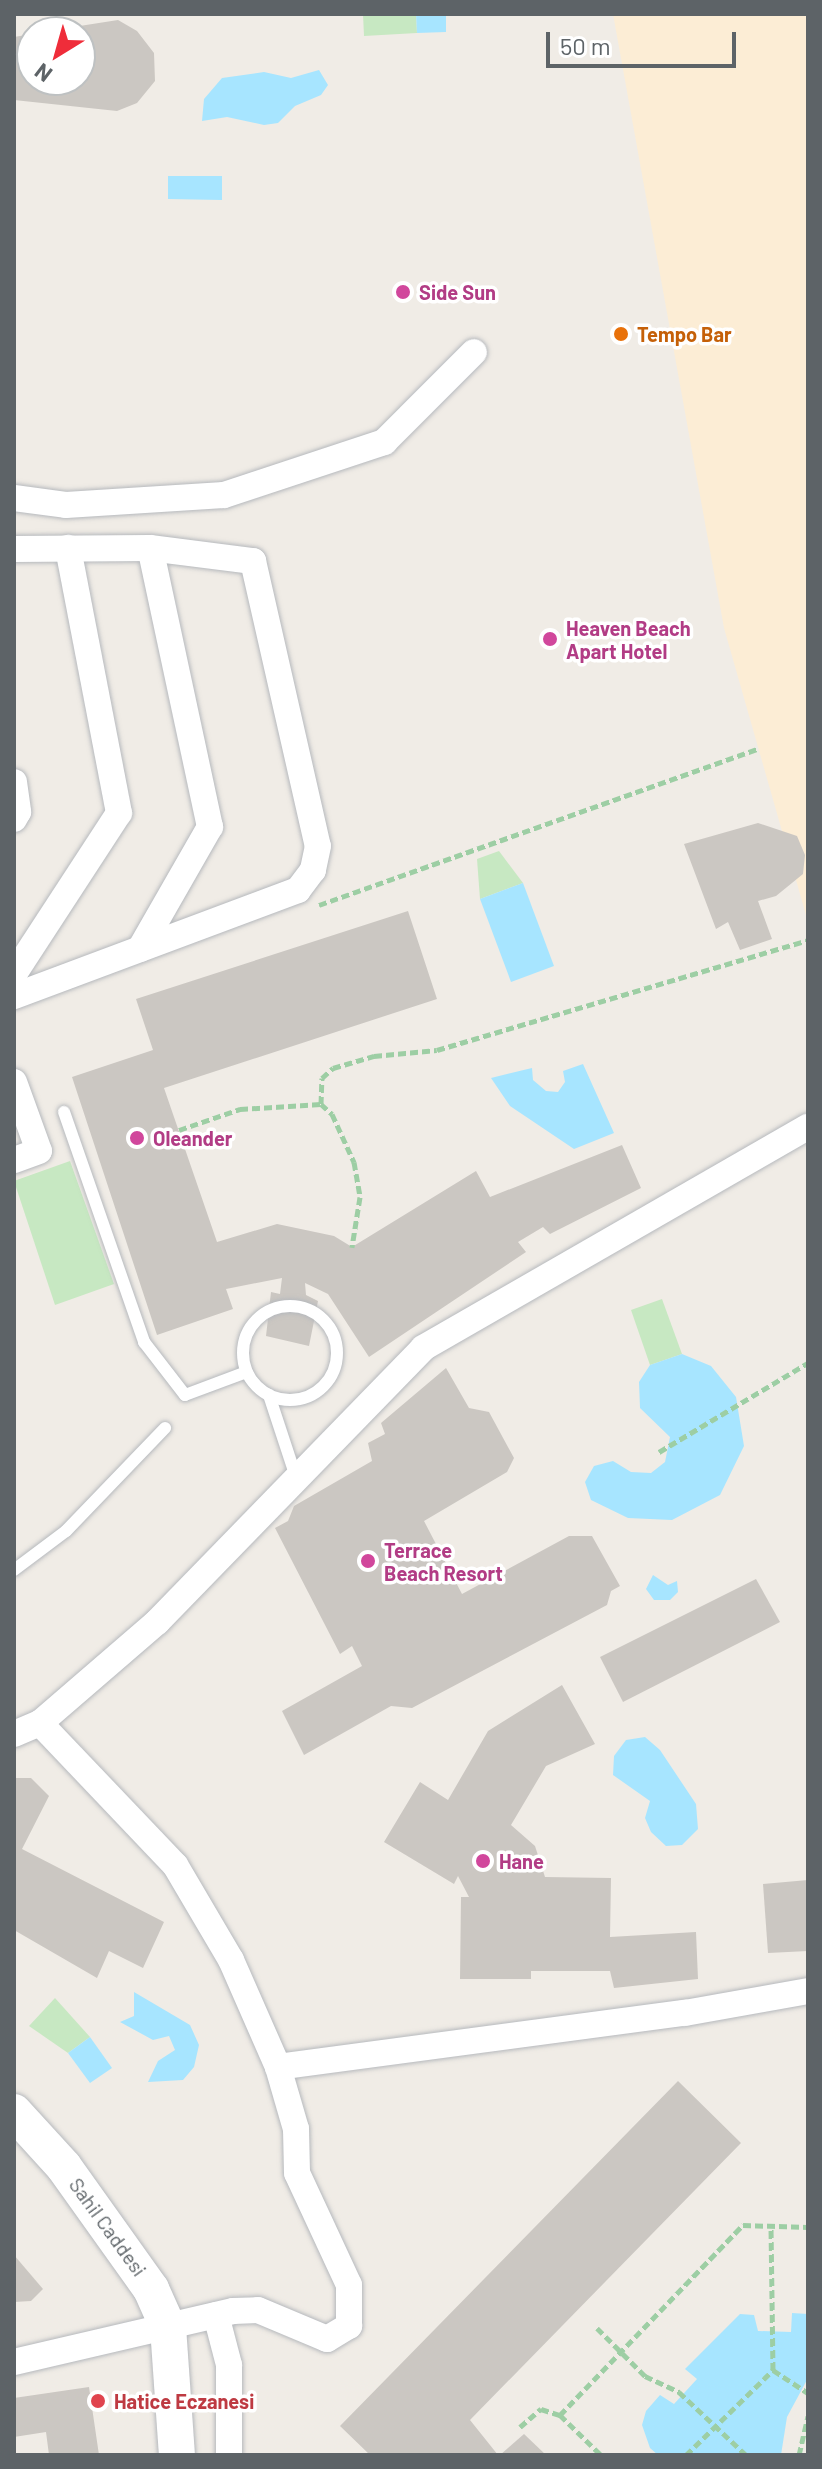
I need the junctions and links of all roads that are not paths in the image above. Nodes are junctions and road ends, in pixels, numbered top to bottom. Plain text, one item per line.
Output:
1 (474, 352) dead end
2 (14, 498) edge
3 (68, 548) junction
4 (150, 548) junction
5 (14, 549) edge
6 (14, 782) edge
7 (14, 819) edge
8 (140, 949) junction
9 (14, 974) edge
10 (14, 996) edge
11 (14, 1082) edge
12 (64, 1112) dead end
13 (808, 1127) edge
14 (14, 1160) edge
15 (247, 1372) junction
16 (269, 1395) junction
17 (165, 1428) dead end
18 (296, 1477) junction
19 (14, 1570) edge
20 (40, 1723) junction
21 (14, 1734) edge
22 (808, 1991) edge
23 (278, 2067) junction
24 (14, 2112) edge
25 (216, 2315) junction
26 (168, 2327) junction
27 (14, 2362) edge
28 (177, 2455) edge
29 (229, 2455) edge

1 - 2 street
3 - 4 street
3 - 5 street
3 - 9 street
4 - 8 street
4 - 8 street
6 - 7 street
8 - 10 street
11 - 14 street
12 - 15 lane
13 - 18 street
15 - 16 lane
15 - 16 lane
16 - 18 lane
17 - 19 lane
18 - 20 street
20 - 21 street
20 - 23 street
22 - 23 street
23 - 25 street
24 - 26 main road, Sahil Caddesi
25 - 26 street
25 - 29 street
26 - 27 street
26 - 28 main road, Sahil Caddesi

